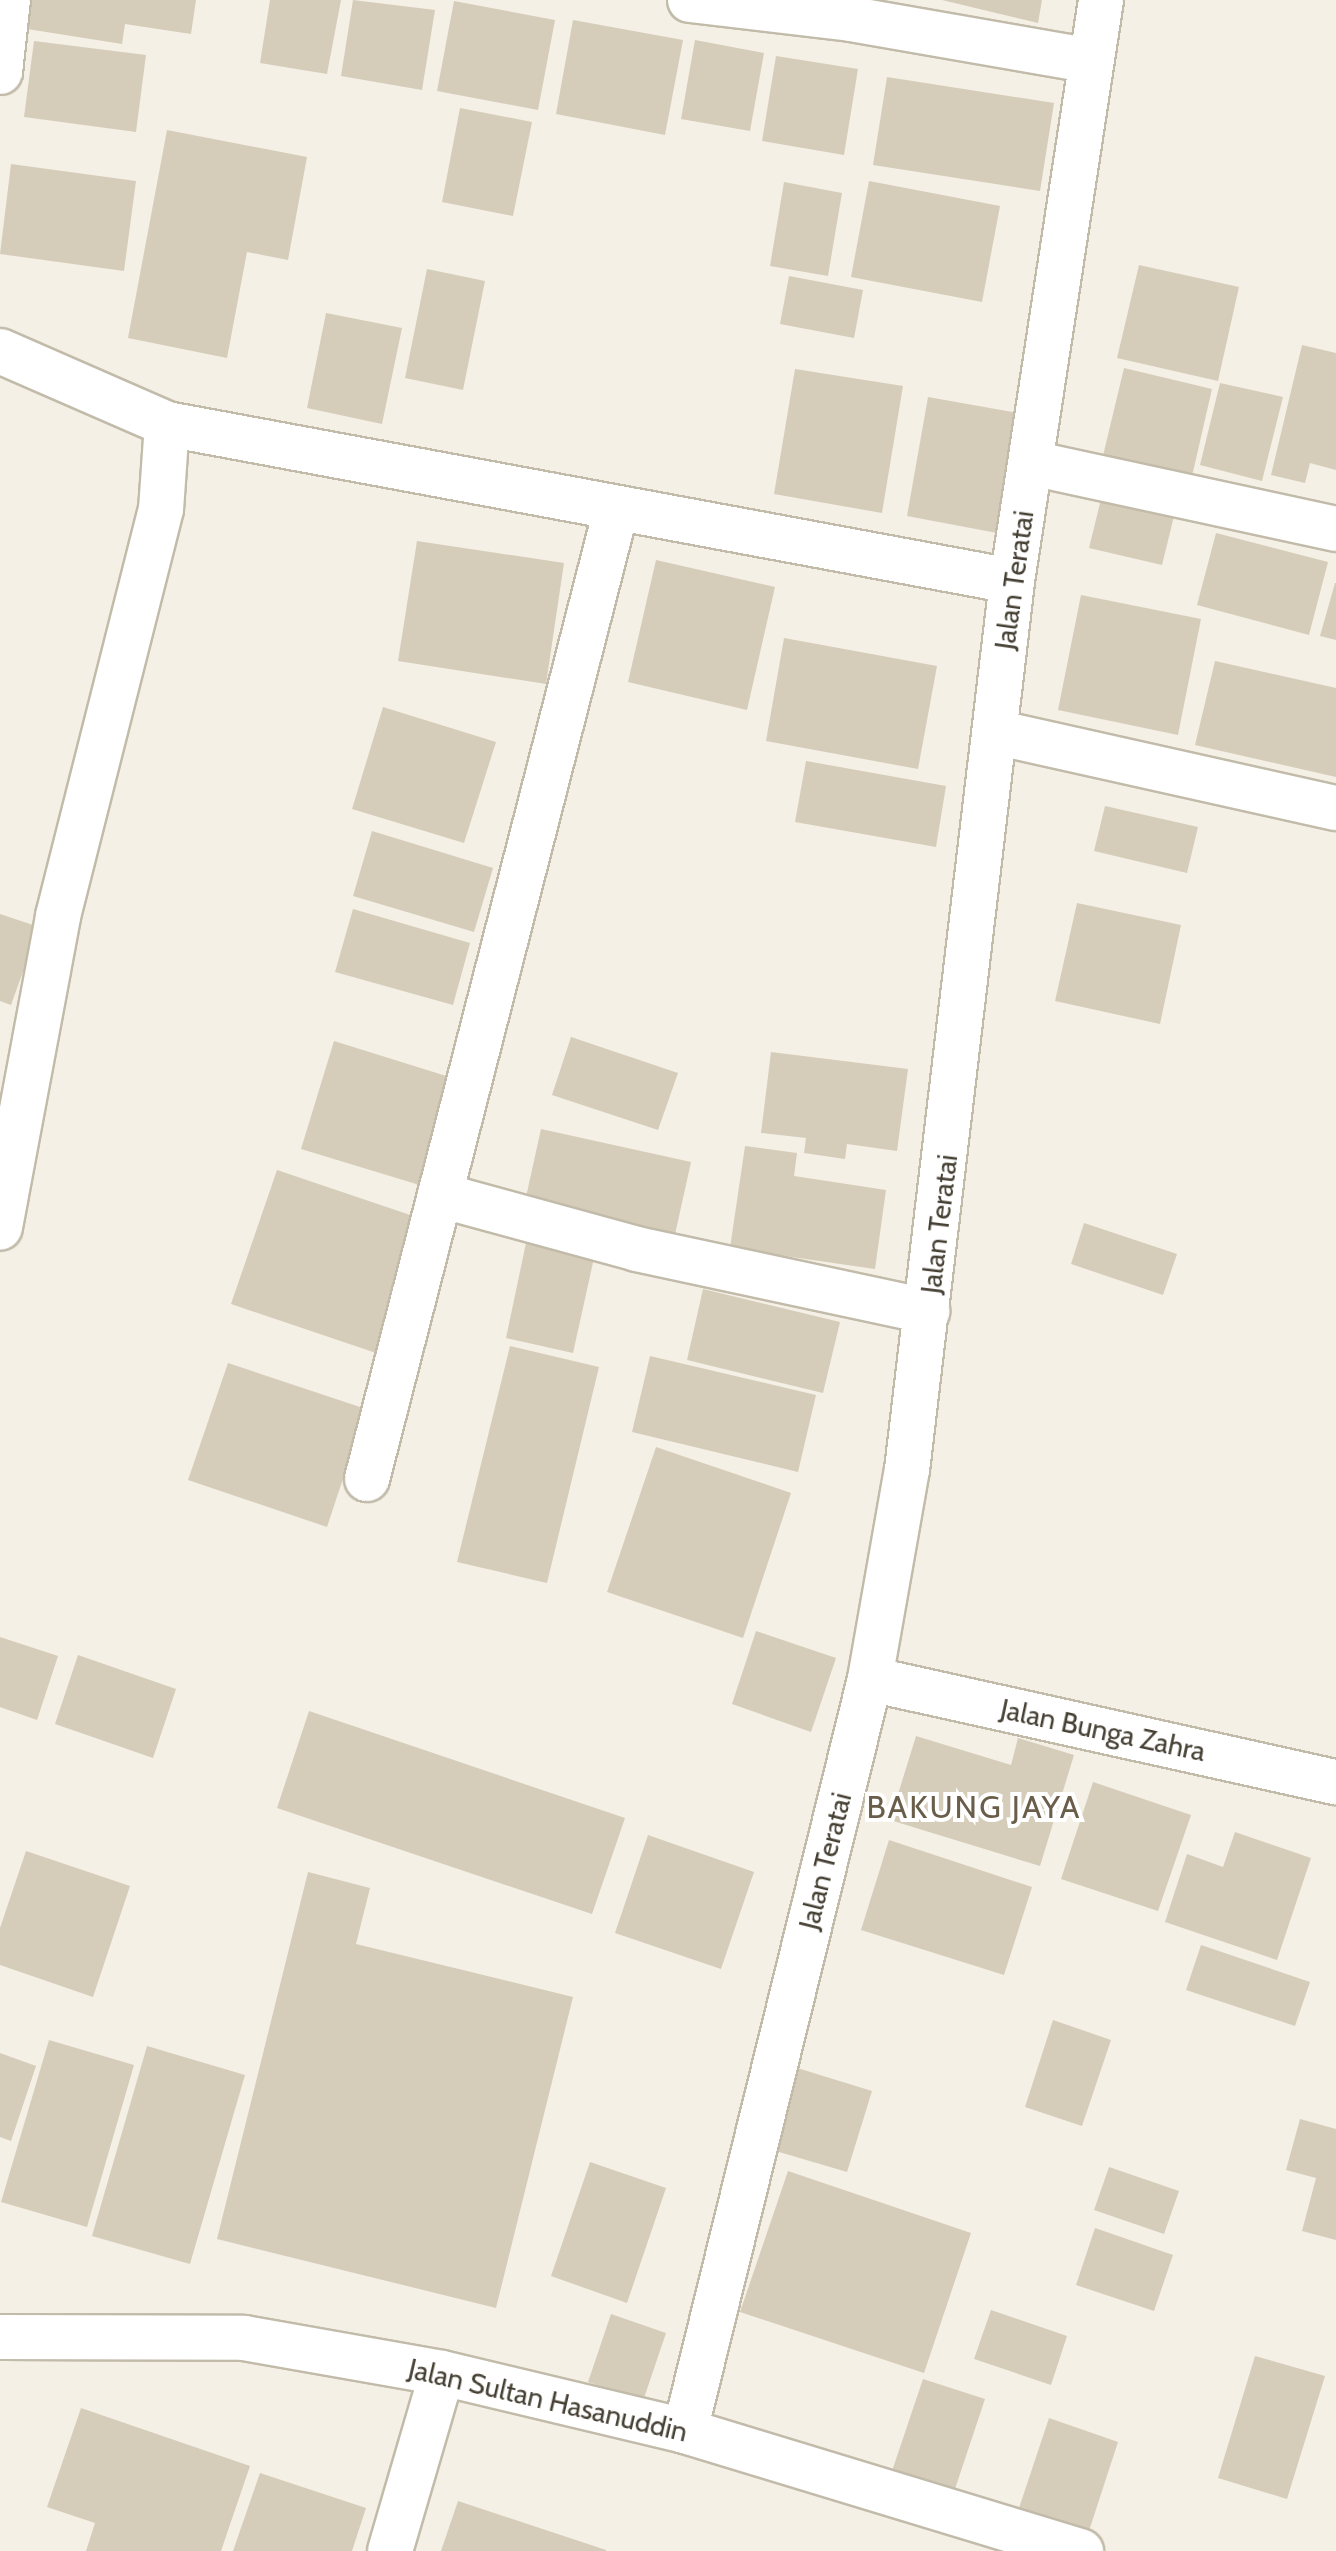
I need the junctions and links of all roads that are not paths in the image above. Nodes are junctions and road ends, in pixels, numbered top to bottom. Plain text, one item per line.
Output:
1 (8, 0) edge
2 (690, 0) edge
3 (1101, 0) edge
4 (1091, 61) junction
5 (0, 72) edge
6 (0, 351) edge
7 (167, 424) junction
8 (1031, 463) junction
9 (616, 510) junction
10 (1336, 529) edge
11 (1012, 581) junction
12 (995, 732) junction
13 (1336, 808) edge
14 (440, 1195) junction
15 (0, 1228) edge
16 (927, 1311) junction
17 (367, 1479) dead end
18 (870, 1679) junction
19 (1336, 1782) edge
20 (0, 2337) edge
21 (442, 2373) junction
22 (685, 2431) junction
23 (390, 2551) edge
24 (1081, 2551) edge

1 - 5 street
2 - 4 street
3 - 4 street, Jalan Teratai
4 - 8 street, Jalan Teratai
6 - 7 street
7 - 9 street
7 - 15 street
8 - 10 street
8 - 11 street, Jalan Teratai
9 - 11 street
9 - 14 street
11 - 12 street, Jalan Teratai
12 - 13 street
12 - 16 street, Jalan Teratai
14 - 16 street
14 - 17 street
16 - 18 street, Jalan Teratai
18 - 19 street, Jalan Bunga Zahra
18 - 22 street, Jalan Teratai
20 - 21 street, Jalan Sultan Hasanuddin
21 - 22 street, Jalan Sultan Hasanuddin
21 - 23 street
22 - 24 street, Jalan Sultan Hasanuddin

